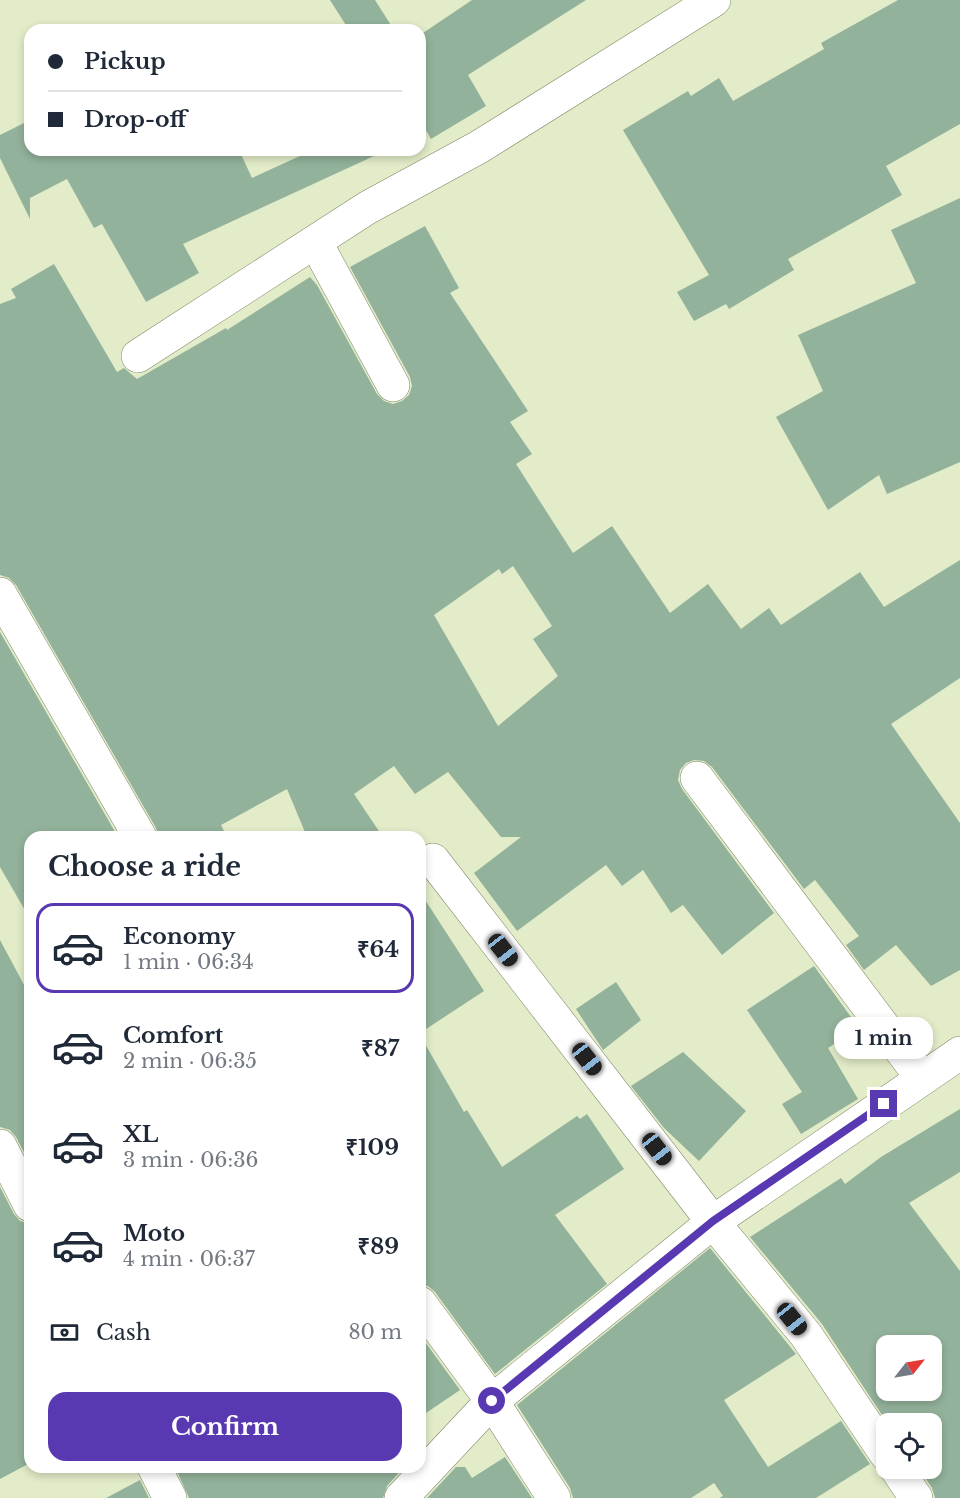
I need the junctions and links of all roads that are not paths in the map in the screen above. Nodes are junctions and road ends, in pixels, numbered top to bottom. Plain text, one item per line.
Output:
1 (714, 0) edge
2 (315, 243) junction
3 (138, 356) dead end
4 (393, 385) dead end
5 (0, 594) edge
6 (697, 778) dead end
7 (137, 831) edge
8 (433, 860) dead end
9 (960, 1053) edge
10 (922, 1078) junction
11 (0, 1146) edge
12 (24, 1193) edge
13 (713, 1221) junction
14 (426, 1311) edge
15 (492, 1401) junction
16 (876, 1439) edge
17 (426, 1471) edge
18 (157, 1473) edge
19 (424, 1473) edge
20 (903, 1479) edge
21 (170, 1498) edge
22 (401, 1498) edge
23 (554, 1498) edge
24 (916, 1498) edge

1 - 2 street
2 - 3 street
2 - 4 street
5 - 7 street
6 - 10 street
8 - 13 street
9 - 10 street
10 - 13 street
11 - 12 street
13 - 15 street
13 - 16 street
14 - 15 street
15 - 17 street
15 - 23 street
18 - 21 street
19 - 22 street
20 - 24 street

